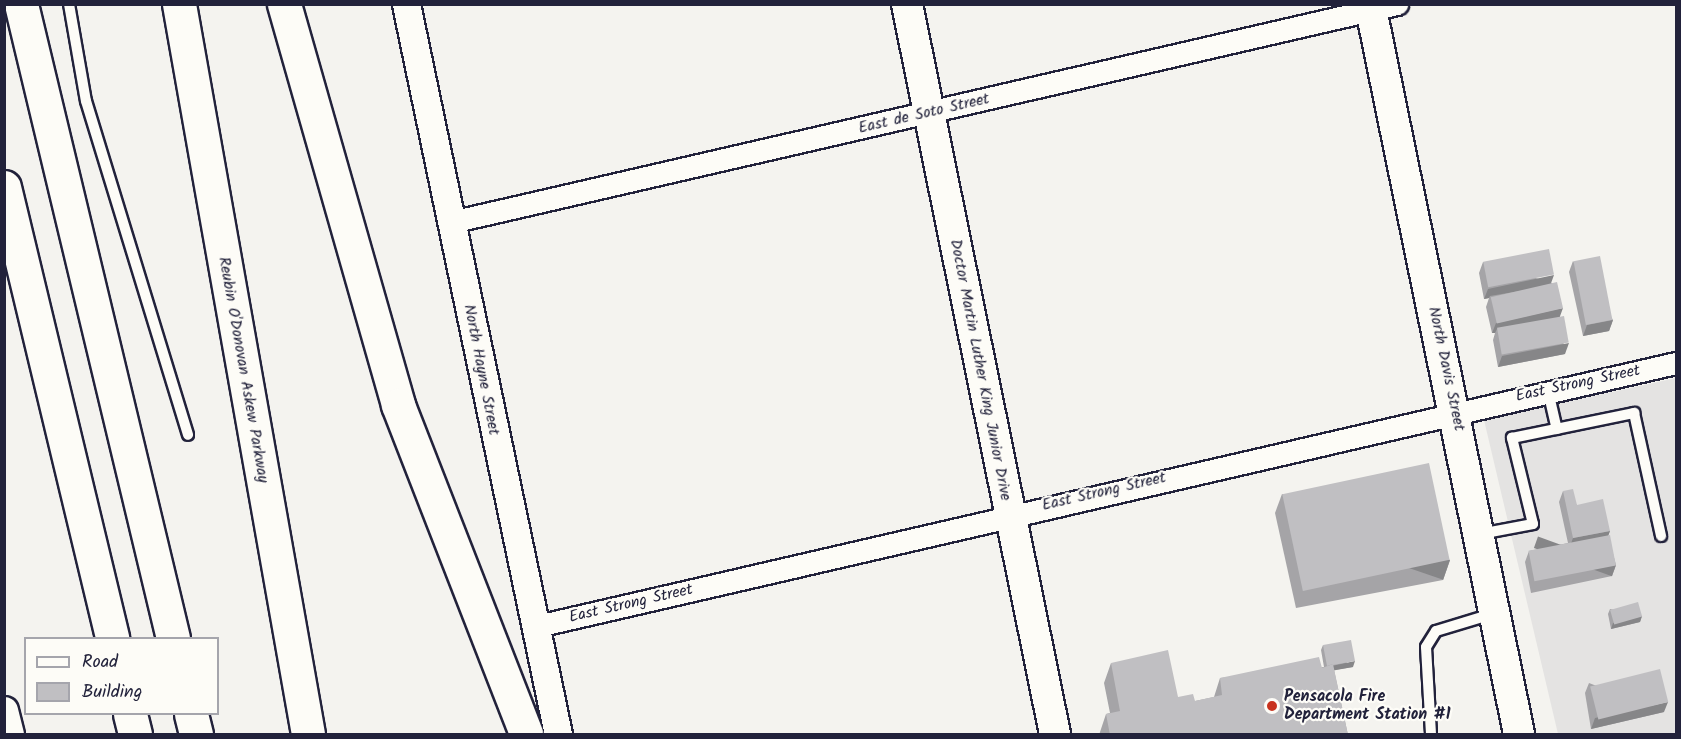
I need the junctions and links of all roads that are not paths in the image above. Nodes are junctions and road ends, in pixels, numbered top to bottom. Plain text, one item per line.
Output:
1 (21, 4) edge
2 (69, 4) edge
3 (179, 4) edge
4 (284, 4) edge
5 (406, 4) edge
6 (907, 4) edge
7 (1380, 6) edge
8 (929, 113) junction
9 (4, 187) edge
10 (451, 222) junction
11 (1677, 363) edge
12 (1548, 390) junction
13 (1455, 410) junction
14 (1557, 429) junction
15 (188, 435) dead end
16 (1008, 514) junction
17 (1480, 534) junction
18 (1661, 536) dead end
19 (1495, 613) junction
20 (532, 627) junction
21 (112, 637) edge
22 (174, 637) edge
23 (4, 710) edge
24 (130, 715) edge
25 (191, 715) edge
26 (10, 735) edge
27 (135, 735) edge
28 (196, 735) edge
29 (308, 735) edge
30 (526, 735) edge
31 (558, 735) edge
32 (1055, 735) edge
33 (1431, 735) edge
34 (1519, 735) edge

1 - 22 highway
2 - 15 lane
3 - 29 highway, Reubin O'Donovan Askew Parkway
4 - 30 highway
5 - 10 street, North Hayne Street
6 - 8 main road, Doctor Martin Luther King Junior Drive
7 - 8 street, East de Soto Street
7 - 13 main road, North Davis Street
8 - 10 street, East de Soto Street
8 - 16 main road, Doctor Martin Luther King Junior Drive
9 - 21 highway
10 - 20 street, North Hayne Street
11 - 12 street, East Strong Street
12 - 13 street, East Strong Street
12 - 14 lane
13 - 16 street, East Strong Street
13 - 17 main road, North Davis Street
14 - 17 lane
14 - 18 lane
16 - 20 street, East Strong Street
16 - 32 main road, Doctor Martin Luther King Junior Drive
17 - 19 main road, North Davis Street
19 - 33 lane
19 - 34 main road, North Davis Street
20 - 31 street, North Hayne Street
23 - 26 street
24 - 27 highway
25 - 28 highway

